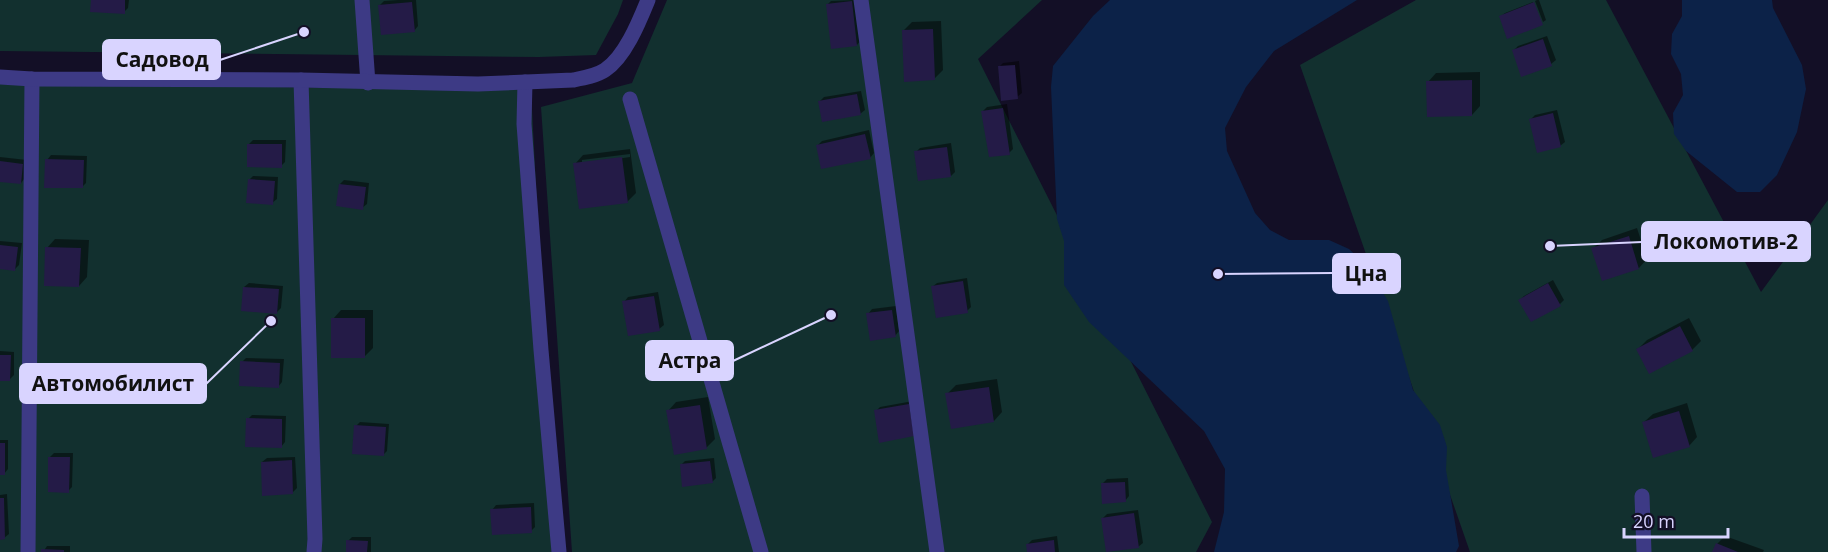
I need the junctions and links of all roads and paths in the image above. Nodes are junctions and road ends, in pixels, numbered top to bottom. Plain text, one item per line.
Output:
1 (362, 0) edge
2 (648, 0) edge
3 (861, 0) edge
4 (0, 77) edge
5 (32, 79) junction
6 (301, 80) junction
7 (368, 82) junction
8 (525, 82) junction
9 (630, 99) dead end
10 (1642, 496) dead end
11 (28, 552) edge
12 (314, 552) edge
13 (559, 552) edge
14 (761, 552) edge
15 (937, 552) edge
16 (1644, 552) edge

1 - 7 street
2 - 8 street
3 - 15 street
4 - 5 street
5 - 6 street
5 - 11 street
6 - 7 street
6 - 12 street
7 - 8 street
8 - 13 street
9 - 14 street
10 - 16 street

